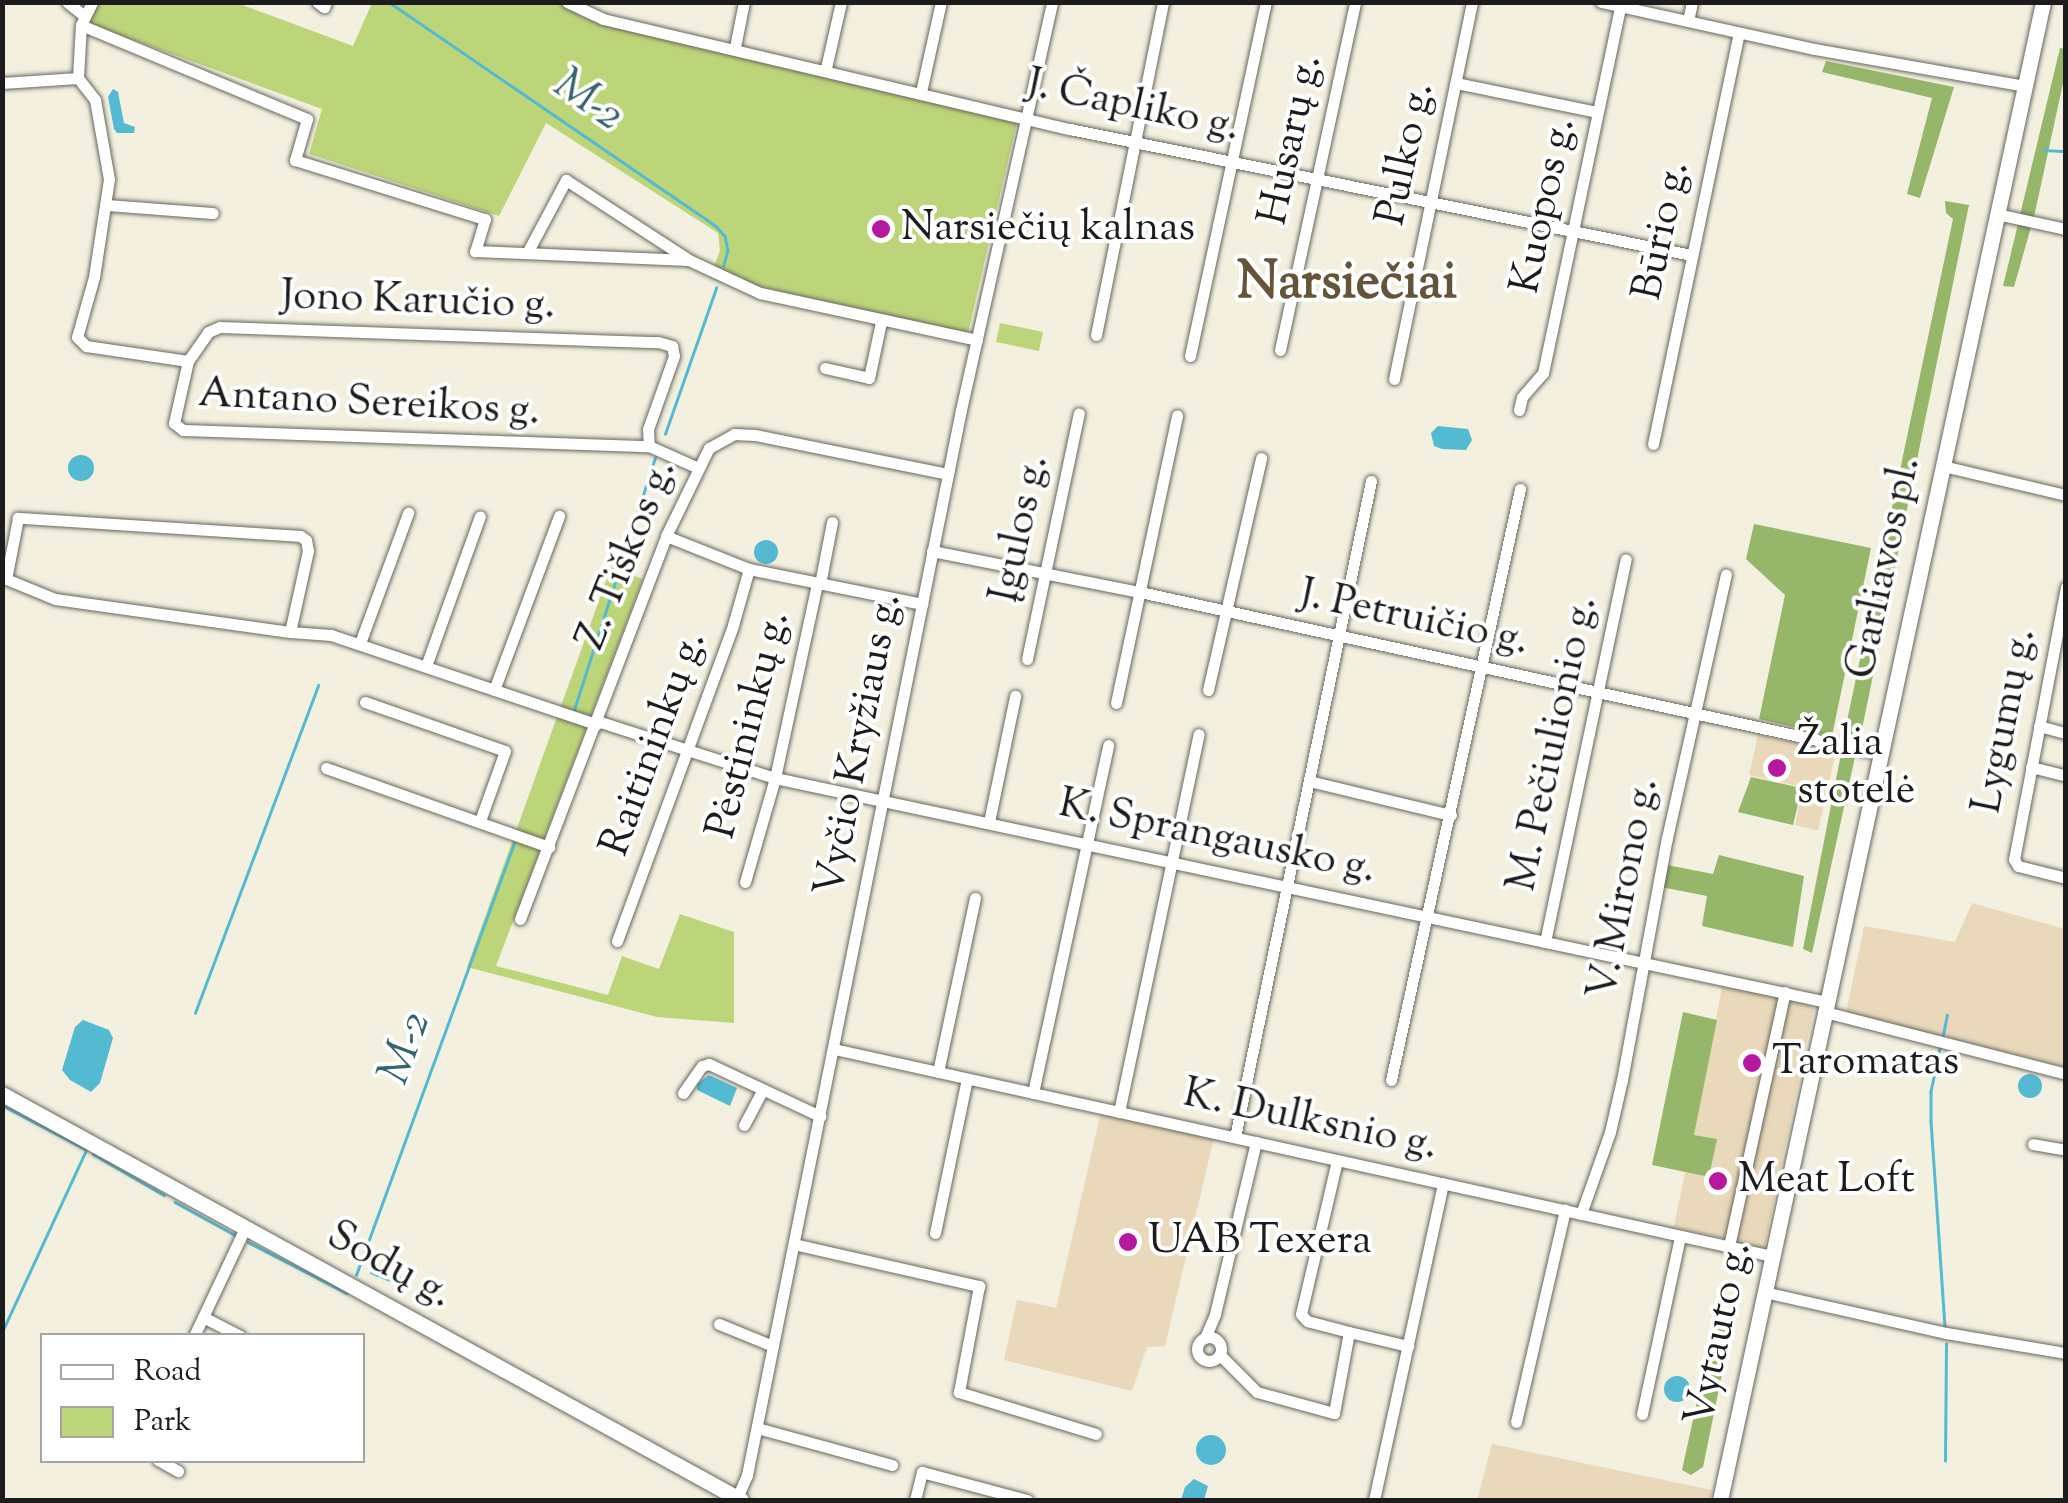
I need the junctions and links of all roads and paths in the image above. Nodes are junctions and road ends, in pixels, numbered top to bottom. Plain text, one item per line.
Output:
1 (67, 2) edge
2 (92, 2) edge
3 (316, 2) edge
4 (326, 2) edge
5 (567, 2) edge
6 (744, 2) edge
7 (840, 2) edge
8 (941, 2) edge
9 (1052, 2) edge
10 (1164, 2) edge
11 (1266, 2) edge
12 (1355, 2) edge
13 (1472, 2) edge
14 (1602, 2) edge
15 (1692, 2) edge
16 (2043, 2) edge
17 (1620, 6) junction
18 (82, 20) junction
19 (1688, 22) junction
20 (1739, 33) junction
21 (735, 47) junction
22 (826, 68) junction
23 (78, 78) junction
24 (2, 83) edge
25 (1456, 83) junction
26 (2025, 86) junction
27 (921, 92) junction
28 (1597, 112) junction
29 (1027, 118) junction
30 (1135, 143) junction
31 (1232, 162) junction
32 (1318, 178) junction
33 (1430, 200) junction
34 (106, 205) junction
35 (213, 212) dead end
36 (1997, 214) junction
37 (2066, 229) edge
38 (1573, 231) junction
39 (527, 253) junction
40 (1691, 256) junction
41 (690, 260) junction
42 (882, 322) junction
43 (1096, 335) dead end
44 (977, 340) junction
45 (1280, 350) dead end
46 (1190, 356) dead end
47 (188, 360) junction
48 (825, 368) dead end
49 (1394, 379) dead end
50 (1519, 410) dead end
51 (1079, 413) dead end
52 (1177, 415) dead end
53 (1653, 444) dead end
54 (649, 446) junction
55 (1261, 458) dead end
56 (1943, 466) junction
57 (696, 468) junction
58 (948, 474) junction
59 (1371, 481) dead end
60 (1520, 488) dead end
61 (2066, 496) edge
62 (408, 514) dead end
63 (480, 516) dead end
64 (560, 516) dead end
65 (832, 522) dead end
66 (666, 536) junction
67 (932, 551) junction
68 (1626, 559) dead end
69 (749, 569) junction
70 (1044, 572) junction
71 (1726, 576) dead end
72 (819, 583) junction
73 (2066, 588) edge
74 (1140, 592) junction
75 (922, 604) junction
76 (1227, 612) junction
77 (2062, 623) edge
78 (290, 632) junction
79 (1339, 636) junction
80 (360, 643) junction
81 (1027, 659) dead end
82 (2052, 659) junction
83 (2066, 662) edge
84 (426, 666) junction
85 (1484, 666) junction
86 (494, 690) junction
87 (1208, 690) dead end
88 (1600, 692) junction
89 (1015, 696) dead end
90 (364, 702) dead end
91 (1116, 703) dead end
92 (1695, 712) junction
93 (597, 722) junction
94 (2039, 726) junction
95 (2066, 733) edge
96 (1199, 734) dead end
97 (1108, 745) dead end
98 (686, 752) junction
99 (1881, 754) junction
100 (2031, 767) junction
101 (326, 768) dead end
102 (2066, 776) edge
103 (776, 778) junction
104 (1309, 781) junction
105 (882, 798) junction
106 (1451, 815) junction
107 (480, 821) junction
108 (989, 822) junction
109 (1086, 843) junction
110 (549, 846) junction
111 (1172, 862) junction
112 (2066, 878) edge
113 (744, 882) dead end
114 (1287, 886) junction
115 (974, 898) dead end
116 (1430, 917) junction
117 (520, 919) dead end
118 (616, 941) dead end
119 (1545, 942) junction
120 (1642, 964) junction
121 (1785, 992) junction
122 (1826, 1007) junction
123 (834, 1049) junction
124 (1814, 1065) joint
125 (938, 1072) junction
126 (2066, 1074) edge
127 (967, 1078) junction
128 (1391, 1080) dead end
129 (763, 1090) junction
130 (683, 1093) dead end
131 (1033, 1093) junction
132 (2, 1094) edge
133 (1118, 1112) junction
134 (820, 1116) junction
135 (744, 1124) dead end
136 (1235, 1138) junction
137 (1256, 1142) junction
138 (2033, 1144) dead end
139 (2066, 1150) edge
140 (1338, 1160) junction
141 (1443, 1184) junction
142 (1565, 1210) junction
143 (1582, 1214) junction
144 (245, 1228) junction
145 (936, 1233) dead end
146 (1680, 1236) junction
147 (794, 1244) junction
148 (1730, 1246) junction
149 (1772, 1256) junction
150 (1764, 1292) junction
151 (1215, 1314) junction
152 (203, 1317) junction
153 (720, 1324) dead end
154 (1350, 1332) junction
155 (195, 1333) edge
156 (234, 1333) edge
157 (1205, 1338) junction
158 (1218, 1341) junction
159 (773, 1346) junction
160 (1408, 1346) junction
161 (2066, 1353) edge
162 (1220, 1355) junction
163 (1642, 1414) dead end
164 (1516, 1422) dead end
165 (757, 1428) junction
166 (1096, 1434) dead end
167 (163, 1463) edge
168 (892, 1465) dead end
169 (178, 1471) dead end
170 (738, 1500) edge
171 (915, 1500) edge
172 (1028, 1500) edge
173 (1374, 1500) edge
174 (1720, 1500) edge

1 - 18 street
2 - 18 street
3 - 4 street
5 - 21 street, J. Čapliko g.
6 - 21 street
7 - 22 street
8 - 27 street
9 - 29 street, Vyčio Kryžiaus g.
10 - 30 street
11 - 31 street
12 - 32 street, Husarų g.
13 - 25 street, Pulko g.
14 - 17 street
15 - 19 street
16 - 26 main road, Garliavos pl.
17 - 19 street
17 - 28 street, Kuopos g.
18 - 23 street
18 - 39 street
19 - 20 street
20 - 26 street
20 - 40 street, Būrio g.
21 - 22 street, J. Čapliko g.
22 - 27 street, J. Čapliko g.
23 - 24 street
23 - 34 street
25 - 28 street
25 - 33 street, Pulko g.
26 - 36 main road, Garliavos pl.
27 - 29 street, J. Čapliko g.
28 - 38 street, Kuopos g.
29 - 30 street, J. Čapliko g.
29 - 44 street, Vyčio Kryžiaus g.
30 - 31 street, J. Čapliko g.
30 - 43 street
31 - 32 street, J. Čapliko g.
31 - 46 street
32 - 33 street, J. Čapliko g.
32 - 45 street, Husarų g.
33 - 38 street, J. Čapliko g.
33 - 49 street, Pulko g.
34 - 35 street
34 - 47 street
36 - 37 street
36 - 56 main road, Garliavos pl.
38 - 40 street, J. Čapliko g.
38 - 50 street, Kuopos g.
39 - 41 street
39 - 41 street
40 - 53 street, Būrio g.
41 - 42 street
42 - 44 street
42 - 48 street
44 - 58 street, Vyčio Kryžiaus g.
47 - 54 street, Antano Sereikos g.
47 - 54 street, Jono Karučio g.
51 - 70 street, Įgulos g.
52 - 74 street
54 - 57 street
55 - 76 street
56 - 61 street
56 - 99 main road, Garliavos pl.
57 - 58 street, Z. Tiškos g.
57 - 66 street, Z. Tiškos g.
58 - 67 street, Vyčio Kryžiaus g.
59 - 79 street
60 - 85 street
62 - 80 street
63 - 84 street
64 - 86 street
65 - 72 street, Pėstininkų g.
66 - 69 street
66 - 93 street, Z. Tiškos g.
67 - 70 street, J. Petruičio g.
67 - 75 street, Vyčio Kryžiaus g.
68 - 88 street, M. Pečiulionio g.
69 - 72 street
69 - 98 street, Raitininkų g.
70 - 74 street, J. Petruičio g.
70 - 81 street, Įgulos g.
71 - 92 street, V. Mirono g.
72 - 75 street
72 - 103 street, Pėstininkų g.
73 - 77 street, Lygumų g.
74 - 76 street, J. Petruičio g.
74 - 91 street
75 - 105 street, Vyčio Kryžiaus g.
76 - 79 street, J. Petruičio g.
76 - 87 street
77 - 82 street, Lygumų g.
78 - 78 street, K. Sprangausko g.
78 - 80 street, K. Sprangausko g.
79 - 85 street, J. Petruičio g.
79 - 104 street
80 - 84 street, K. Sprangausko g.
82 - 83 street
82 - 94 street, Lygumų g.
84 - 86 street, K. Sprangausko g.
85 - 88 street, J. Petruičio g.
85 - 106 street
86 - 93 street, K. Sprangausko g.
88 - 92 street, J. Petruičio g.
88 - 119 street, M. Pečiulionio g.
89 - 108 street
90 - 107 street
92 - 99 street, J. Petruičio g.
92 - 120 street, V. Mirono g.
93 - 98 street, K. Sprangausko g.
93 - 110 street, Z. Tiškos g.
94 - 95 street
94 - 100 street, Lygumų g.
96 - 111 street
97 - 109 street
98 - 103 street, K. Sprangausko g.
98 - 118 street, Raitininkų g.
99 - 122 main road, Garliavos pl.
100 - 102 street
100 - 112 street, Lygumų g.
101 - 107 street
103 - 105 street, K. Sprangausko g.
103 - 113 street, Pėstininkų g.
104 - 106 street
104 - 114 street
105 - 108 street, K. Sprangausko g.
105 - 123 street, Vyčio Kryžiaus g.
106 - 116 street
107 - 110 street
108 - 109 street, K. Sprangausko g.
109 - 111 street, K. Sprangausko g.
109 - 131 street
110 - 117 street, Z. Tiškos g.
111 - 114 street, K. Sprangausko g.
111 - 133 street
114 - 116 street, K. Sprangausko g.
114 - 136 street
115 - 125 street
116 - 119 street, K. Sprangausko g.
116 - 128 street
119 - 120 street, K. Sprangausko g.
120 - 121 street, K. Sprangausko g.
120 - 143 street, V. Mirono g.
121 - 122 street, K. Sprangausko g.
121 - 148 street
122 - 124 main road, Garliavos pl.
122 - 126 street, K. Sprangausko g.
123 - 125 street, K. Dulksnio g.
123 - 134 street, Vyčio Kryžiaus g.
124 - 149 main road, Vytauto g.
125 - 127 street, K. Dulksnio g.
127 - 131 street, K. Dulksnio g.
127 - 145 street
129 - 130 street
129 - 134 street
129 - 135 street
131 - 133 street, K. Dulksnio g.
132 - 144 main road, Sodų g.
133 - 136 street, K. Dulksnio g.
134 - 147 street, Vyčio Kryžiaus g.
136 - 137 street, K. Dulksnio g.
137 - 140 street, K. Dulksnio g.
137 - 151 street
138 - 139 street
140 - 141 street, K. Dulksnio g.
140 - 154 street
141 - 142 street, K. Dulksnio g.
141 - 160 street
142 - 143 street, K. Dulksnio g.
142 - 164 street
143 - 146 street, K. Dulksnio g.
144 - 152 street
144 - 170 main road, Sodų g.
146 - 148 street, K. Dulksnio g.
146 - 163 street
147 - 159 street, Vyčio Kryžiaus g.
147 - 166 street
148 - 149 street, K. Dulksnio g.
149 - 150 main road, Vytauto g.
150 - 161 street
150 - 174 main road, Vytauto g.
151 - 157 street
151 - 158 street
152 - 155 street
152 - 156 street
153 - 159 street
154 - 160 street
154 - 162 street
157 - 158 street
157 - 162 street
158 - 162 street
159 - 165 street, Vyčio Kryžiaus g.
160 - 173 street
165 - 168 street
165 - 170 street, Vyčio Kryžiaus g.
167 - 169 street
171 - 172 street

